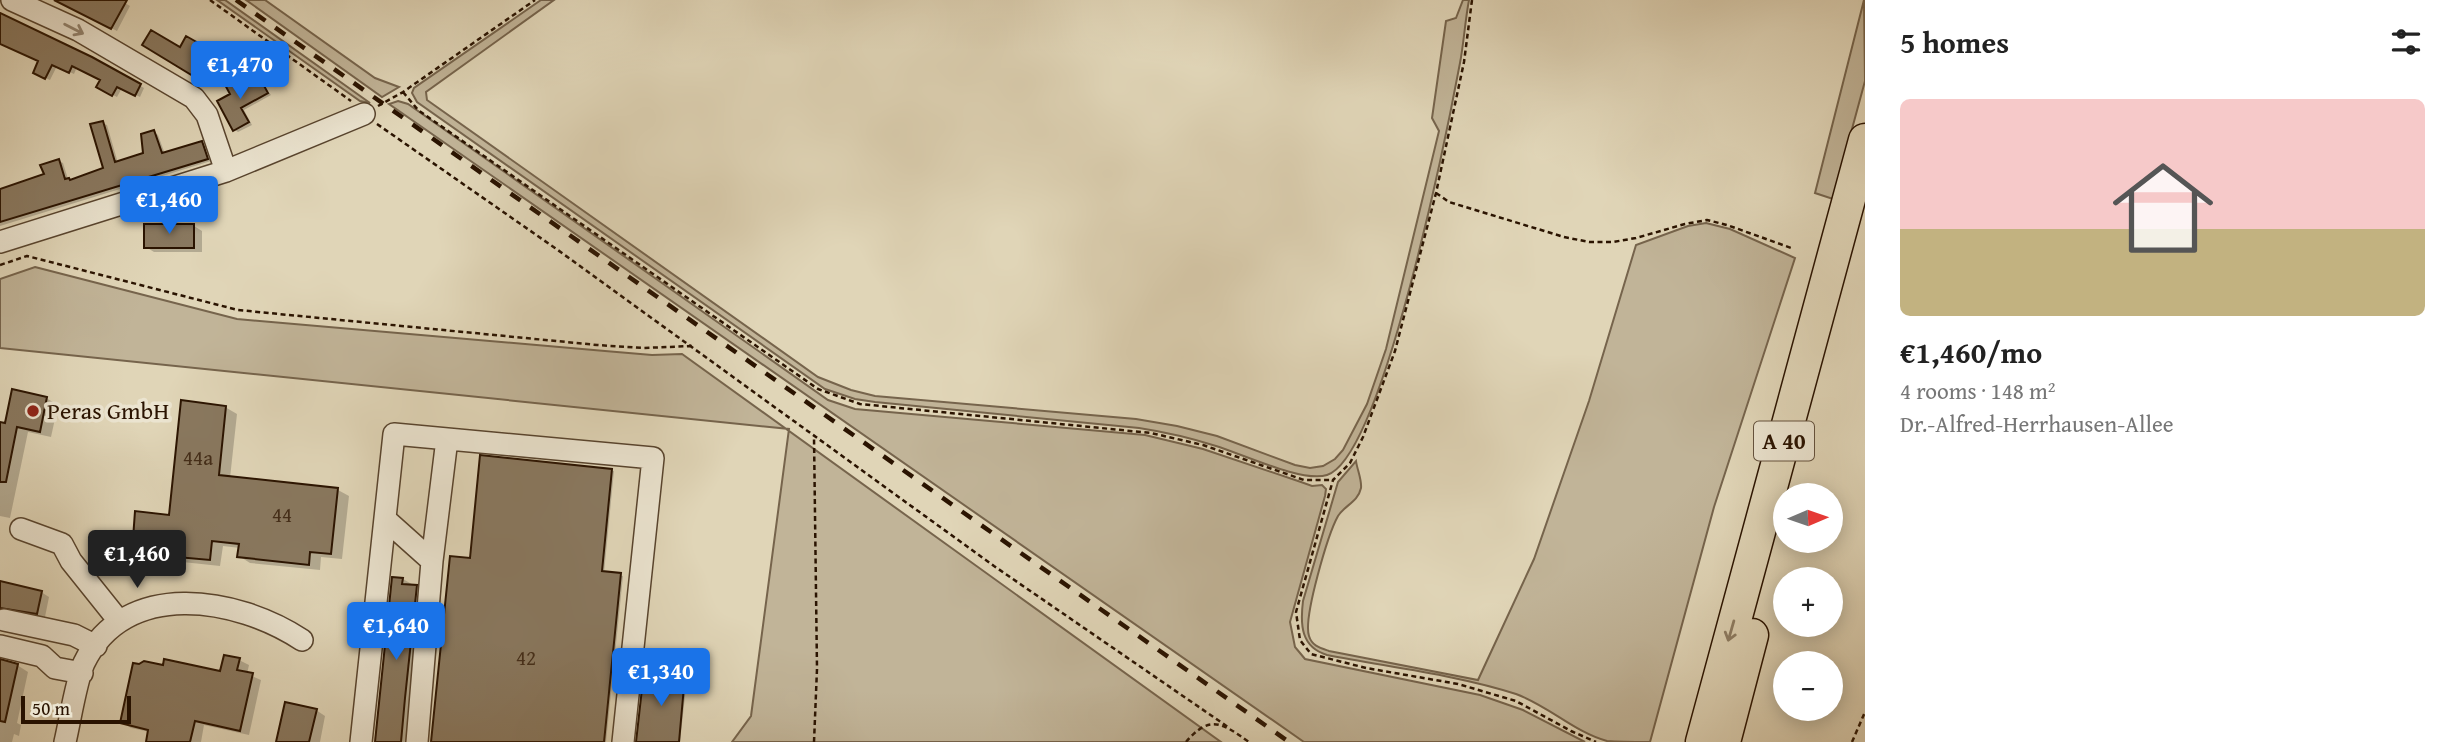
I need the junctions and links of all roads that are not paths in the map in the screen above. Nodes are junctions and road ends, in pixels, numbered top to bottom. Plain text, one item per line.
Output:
1 (12, 0) edge
2 (364, 114) road end
3 (1865, 140) edge
4 (226, 171) junction
5 (1865, 218) edge
6 (0, 242) edge
7 (447, 439) junction
8 (1791, 483) edge
9 (385, 519) junction
10 (21, 529) dead end
11 (1773, 552) edge
12 (432, 561) junction
13 (4, 620) dead end
14 (119, 621) junction
15 (302, 640) dead end
16 (0, 646) edge
17 (96, 646) junction
18 (82, 673) junction
19 (65, 742) edge
20 (361, 742) edge
21 (417, 742) edge
22 (623, 742) edge
23 (1702, 742) edge
24 (1724, 742) edge

1 -> 4 street
2 - 4 street
3 -> 23 highway, A 40
4 - 6 street
5 - 8 highway, A 40
7 - 9 street
7 - 12 street
7 - 22 street
9 - 12 street
9 - 20 street
10 - 14 street
11 - 24 highway
12 - 21 street
13 - 17 street
14 - 15 street
14 - 17 street
16 - 18 street
17 - 18 street
18 - 19 street

